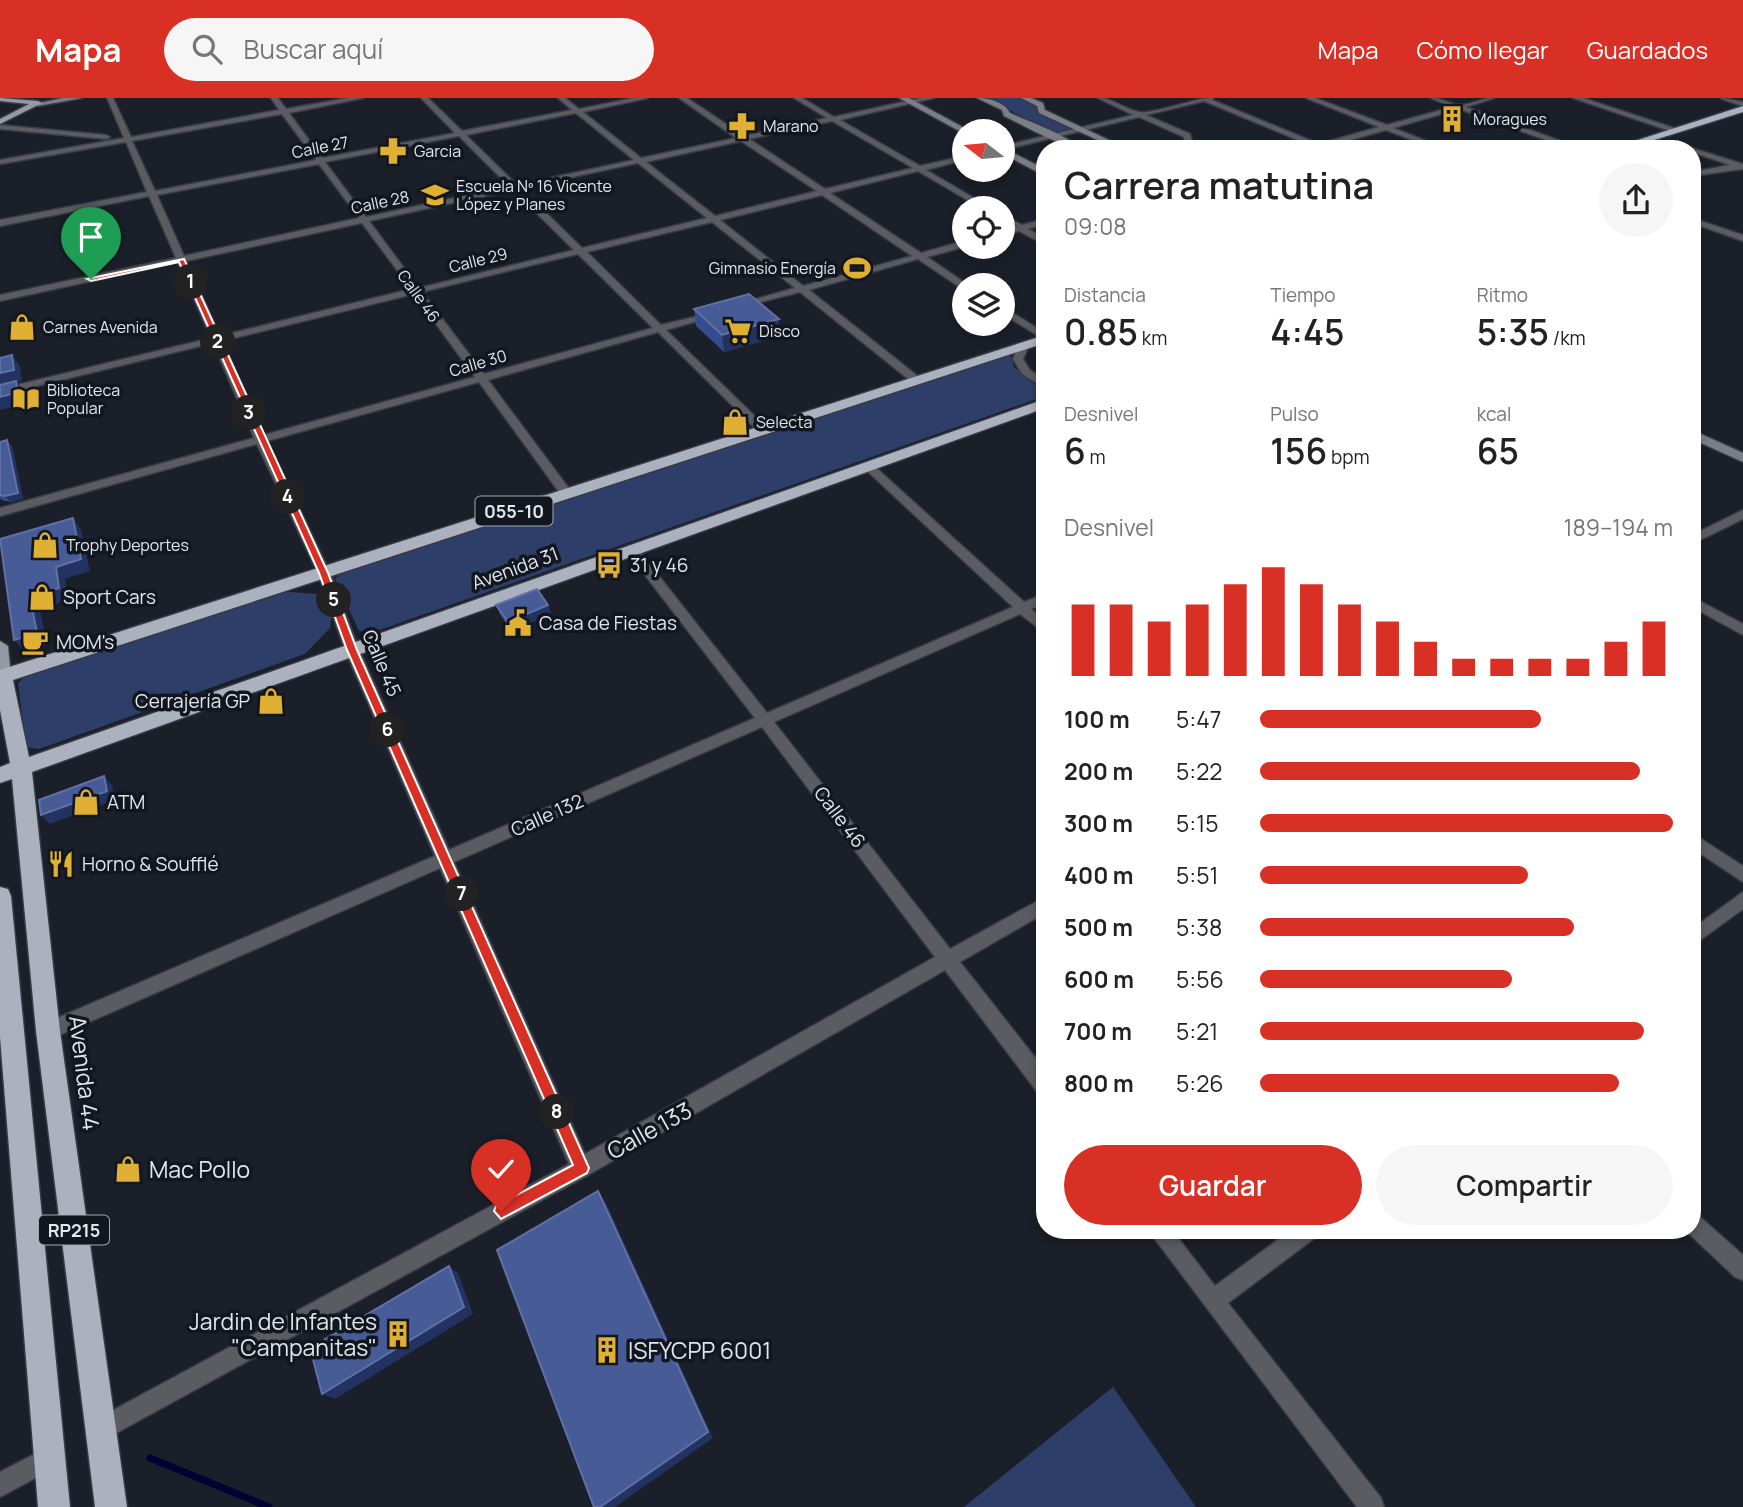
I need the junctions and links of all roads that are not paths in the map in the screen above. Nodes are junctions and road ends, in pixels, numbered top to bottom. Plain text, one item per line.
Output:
1 (69, 98) edge
2 (78, 98) edge
3 (110, 98) edge
4 (274, 98) edge
5 (360, 98) edge
6 (424, 98) edge
7 (561, 98) edge
8 (645, 98) edge
9 (682, 98) edge
10 (797, 98) edge
11 (931, 98) edge
12 (981, 98) edge
13 (1025, 98) edge
14 (1101, 98) edge
15 (1205, 98) edge
16 (1309, 98) edge
17 (1434, 98) edge
18 (1492, 98) edge
19 (1576, 98) edge
20 (1724, 98) edge
21 (0, 99) edge
22 (907, 100) edge
23 (38, 104) junction
24 (1743, 106) edge
25 (1460, 107) junction
26 (284, 111) junction
27 (577, 111) junction
28 (1140, 115) junction
29 (1743, 118) edge
30 (834, 119) junction
31 (0, 122) edge
32 (952, 124) edge
33 (0, 127) edge
34 (1386, 127) junction
35 (1081, 129) junction
36 (1675, 130) junction
37 (461, 134) junction
38 (1052, 136) junction
39 (742, 138) junction
40 (128, 139) junction
41 (1038, 140) edge
42 (1065, 140) edge
43 (1105, 140) edge
44 (1188, 140) edge
45 (1305, 140) edge
46 (1344, 140) edge
47 (1420, 140) edge
48 (1554, 140) edge
49 (1643, 140) edge
50 (1681, 140) edge
51 (1036, 141) edge
52 (1015, 147) edge
53 (1701, 152) edge
54 (1015, 157) edge
55 (320, 161) junction
56 (639, 161) junction
57 (952, 161) edge
58 (0, 162) edge
59 (1742, 166) edge
60 (1036, 168) edge
61 (919, 169) junction
62 (1701, 173) edge
63 (516, 187) junction
64 (823, 192) junction
65 (152, 194) junction
66 (965, 196) edge
67 (713, 219) junction
68 (364, 220) junction
69 (0, 223) edge
70 (1701, 223) edge
71 (1036, 224) edge
72 (1015, 225) edge
73 (1020, 228) junction
74 (1015, 229) edge
75 (1036, 237) edge
76 (1743, 239) edge
77 (952, 247) edge
78 (581, 251) junction
79 (919, 257) junction
80 (181, 260) junction
81 (952, 278) edge
82 (802, 289) junction
83 (415, 291) junction
84 (0, 298) edge
85 (1015, 318) edge
86 (660, 329) junction
87 (1036, 332) edge
88 (216, 340) junction
89 (1036, 341) edge
90 (1024, 345) junction
91 (480, 379) junction
92 (1036, 379) edge
93 (916, 380) junction
94 (0, 392) edge
95 (1036, 406) edge
96 (763, 430) junction
97 (1701, 438) edge
98 (260, 439) junction
99 (1743, 458) edge
100 (868, 466) junction
101 (566, 494) junction
102 (0, 512) edge
103 (1743, 514) edge
104 (1701, 535) edge
105 (632, 550) junction
106 (324, 573) junction
107 (1036, 602) edge
108 (1701, 606) edge
109 (1022, 608) junction
110 (1036, 621) edge
111 (1743, 630) edge
112 (0, 646) edge
113 (352, 650) junction
114 (2, 676) edge
115 (767, 719) junction
116 (11, 771) edge
117 (1701, 845) edge
118 (447, 859) junction
119 (1743, 875) edge
120 (0, 896) edge
121 (1743, 899) edge
122 (1036, 909) edge
123 (1701, 932) edge
124 (948, 962) junction
125 (48, 1031) junction
126 (7, 1052) edge
127 (1036, 1074) edge
128 (582, 1168) junction
129 (1701, 1231) edge
130 (1165, 1239) edge
131 (1297, 1239) edge
132 (1743, 1269) edge
133 (1213, 1301) junction
134 (101, 1429) junction
135 (50, 1458) junction
136 (0, 1485) edge
137 (54, 1507) edge
138 (111, 1507) edge
139 (1372, 1507) edge

1 - 23 street
2 - 23 street
3 - 40 street, Calle 45
4 - 26 street, Calle 46
5 - 26 street
6 - 37 street
7 - 27 street
8 - 27 street, Calle 27
9 - 39 street
10 - 30 street
11 - 22 street, Calle 28
12 - 38 street
13 - 35 street
14 - 28 street
15 - 28 street
15 - 45 street
16 - 34 street
17 - 25 street
18 - 25 street
19 - 36 street
20 - 24 street
21 - 23 main road
22 - 30 street, Calle 28
22 - 32 street
23 - 31 main road
24 - 36 highway
25 - 34 street
25 - 48 street
26 - 40 street
26 - 55 street, Calle 46
27 - 37 street, Calle 27
27 - 56 street
28 - 35 street
28 - 44 street
29 - 50 highway
30 - 39 street, Calle 28
30 - 61 street
33 - 40 street
34 - 46 street
34 - 47 street
35 - 38 street
35 - 43 street
36 - 49 highway
37 - 55 street, Calle 27
37 - 63 street
38 - 41 street
38 - 42 street
39 - 56 street, Calle 28
39 - 64 street
40 - 58 street
40 - 65 street, Calle 45
51 - 52 street
53 - 59 street
54 - 60 street
55 - 65 street, Calle 27
55 - 68 street, Calle 46
56 - 63 street, Calle 28
56 - 67 street
57 - 61 street, Calle 29
59 - 62 street
61 - 64 street, Calle 29
61 - 66 street
63 - 68 street, Calle 28
63 - 78 street
64 - 67 street, Calle 29
64 - 79 street
65 - 69 street, Calle 27
65 - 80 street, Calle 45
67 - 78 street, Calle 29
67 - 82 street
68 - 80 street, Calle 28
68 - 83 street, Calle 46
70 - 76 street
71 - 73 street
72 - 73 street
73 - 74 street
73 - 75 street
77 - 79 street, Calle 30
78 - 83 street, Calle 29
78 - 86 street
79 - 81 street
79 - 82 street, Calle 30
80 - 84 street, Calle 28
80 - 88 street, Calle 45
82 - 86 street, Calle 30
82 - 93 street
83 - 88 street, Calle 29
83 - 91 street, Calle 46
85 - 87 street
86 - 91 street, Calle 30
86 - 96 street
88 - 94 street, Calle 29
88 - 98 street, Calle 45
89 - 90 highway, 055-10
90 - 92 street
90 - 93 highway, 055-10
91 - 98 street, Calle 30
91 - 101 street, Calle 46
93 - 96 highway, 055-10
95 - 100 highway, Avenida 31
96 - 101 highway, 055-10
97 - 99 street
98 - 102 street, Calle 30
98 - 106 street, Calle 45
100 - 105 highway, Avenida 31
100 - 109 street
101 - 106 highway, 055-10
103 - 104 street
105 - 113 highway, Avenida 31
105 - 115 street, Calle 46
106 - 113 street, Calle 45
106 - 114 highway, 055-10
107 - 109 street, Calle 132
108 - 111 street
109 - 110 street
109 - 115 street, Calle 132
112 - 114 main road, Avenida 44
113 - 116 highway, Avenida 31
113 - 118 street, Calle 45
114 - 116 highway, Avenida 44 / RP215
115 - 118 street, Calle 132
115 - 124 street, Calle 46
116 - 125 highway, Avenida 44 / RP215
117 - 119 street
118 - 125 street, Calle 132
118 - 128 street, Calle 45
120 - 126 highway, RP215
121 - 123 street
122 - 124 street, Calle 133
124 - 127 street, Calle 46
124 - 128 street, Calle 133
125 - 134 highway, Avenida 44 / RP215
126 - 135 highway, RP215
128 - 134 street, Calle 133
129 - 132 street
130 - 133 street
131 - 133 street
133 - 139 street
134 - 138 highway, Avenida 44 / RP215
135 - 136 street
135 - 137 highway, RP215

